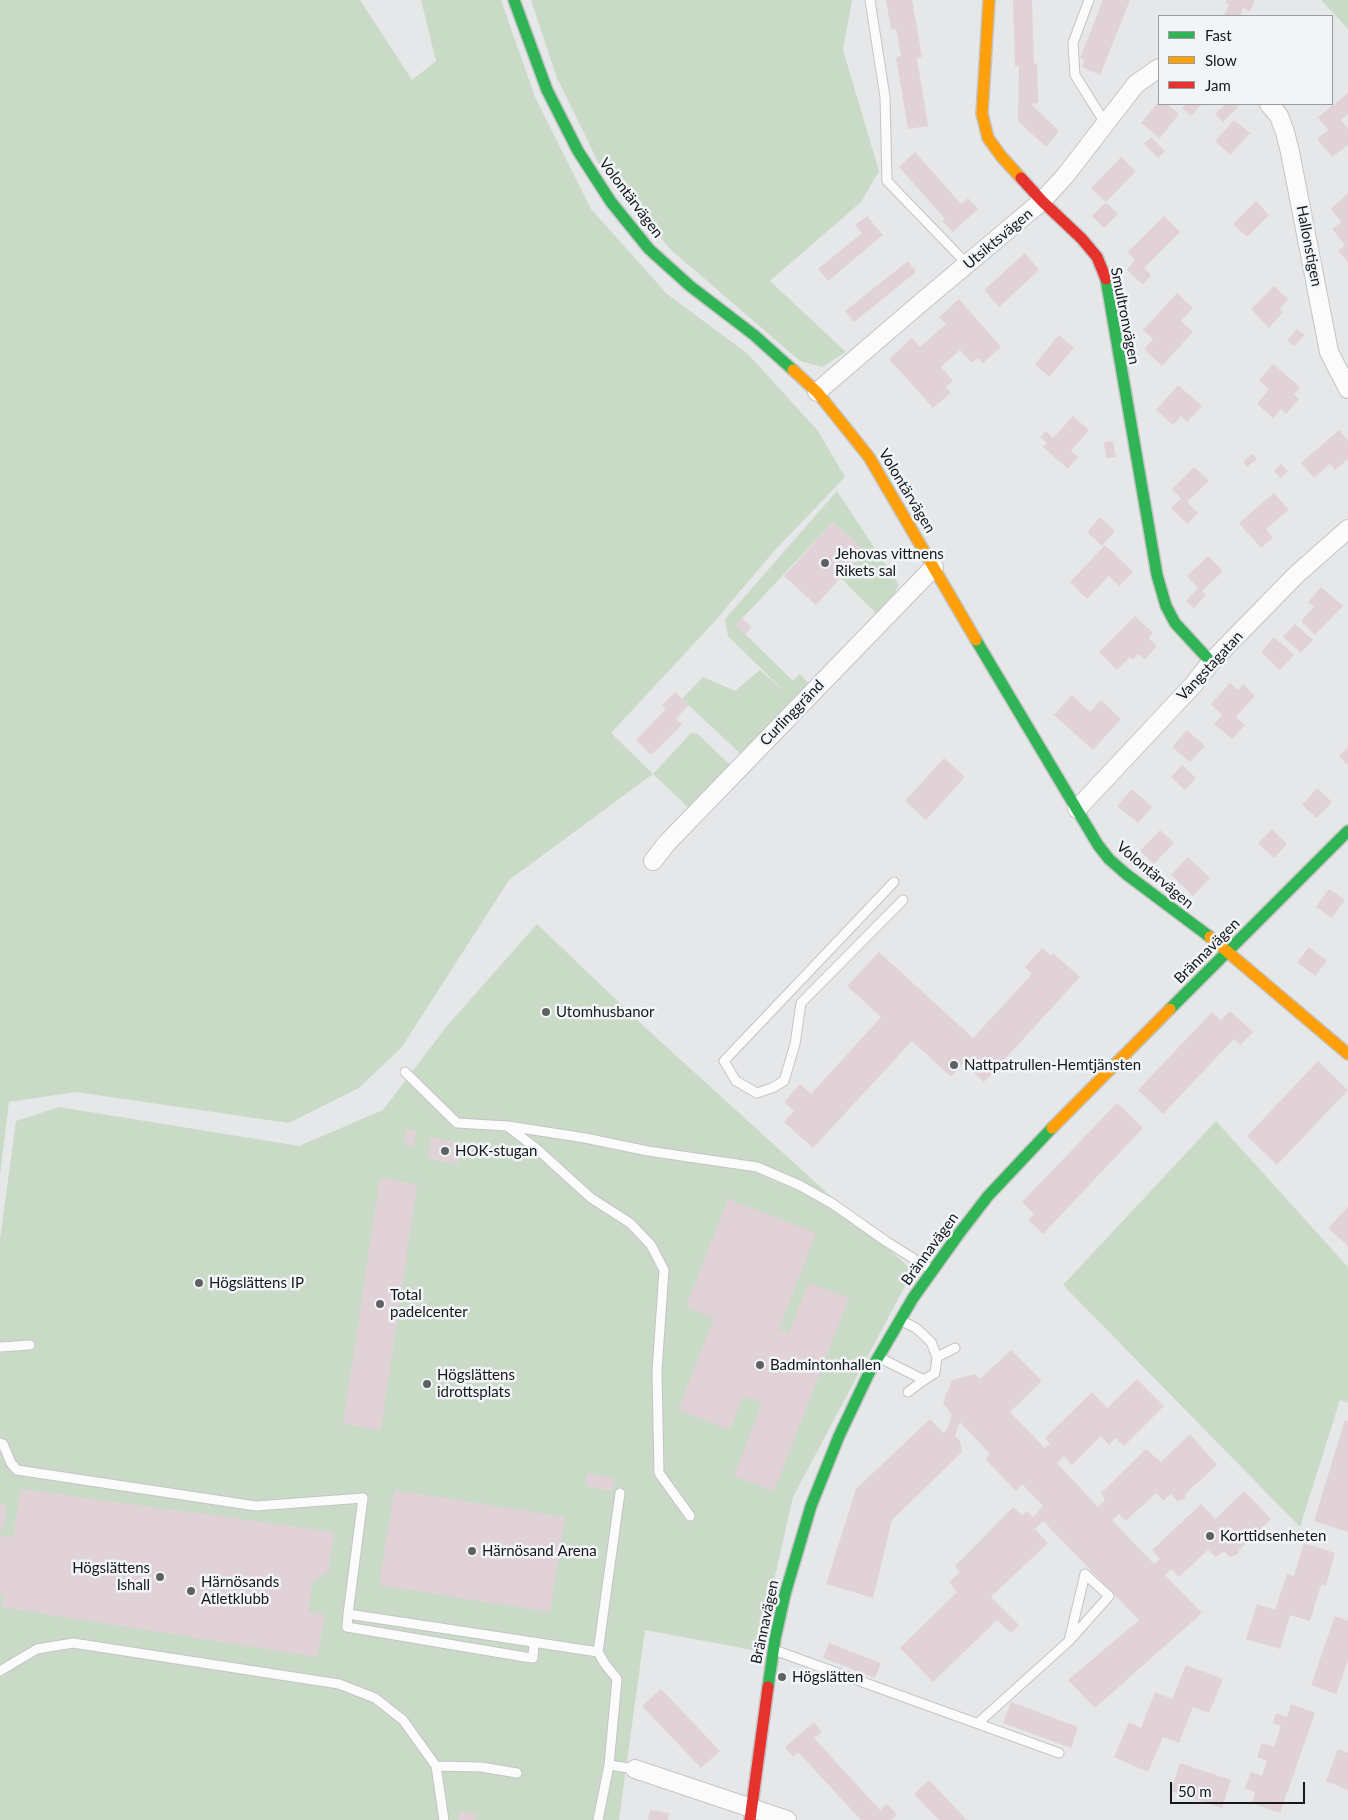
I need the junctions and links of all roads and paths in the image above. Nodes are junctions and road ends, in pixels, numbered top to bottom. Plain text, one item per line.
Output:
1 (514, 0) edge
2 (870, 0) edge
3 (989, 0) edge
4 (1089, 0) edge
5 (1158, 69) edge
6 (1270, 105) edge
7 (1105, 123) junction
8 (1042, 201) junction
9 (967, 264) junction
10 (1348, 389) edge
11 (817, 392) junction
12 (1348, 529) edge
13 (934, 567) junction
14 (1212, 662) junction
15 (1077, 809) junction
16 (1348, 831) edge
17 (653, 861) dead end
18 (894, 882) dead end
19 (902, 900) dead end
20 (1228, 951) junction
21 (1348, 1054) edge
22 (406, 1072) dead end
23 (574, 1125) dead end
24 (507, 1126) junction
25 (571, 1135) junction
26 (932, 1270) junction
27 (900, 1320) junction
28 (30, 1345) dead end
29 (0, 1347) edge
30 (955, 1348) dead end
31 (878, 1357) junction
32 (937, 1358) junction
33 (924, 1380) junction
34 (908, 1392) dead end
35 (0, 1443) edge
36 (620, 1493) dead end
37 (690, 1516) dead end
38 (348, 1614) junction
39 (1069, 1641) junction
40 (534, 1642) junction
41 (773, 1650) junction
42 (598, 1652) junction
43 (0, 1671) edge
44 (978, 1723) junction
45 (1058, 1753) dead end
46 (609, 1765) junction
47 (436, 1766) junction
48 (635, 1769) joint
49 (517, 1773) dead end
50 (751, 1814) edge
51 (444, 1820) edge
52 (598, 1820) edge
53 (787, 1820) edge

1 - 11 street, Volontärvägen
2 - 9 lane
3 - 8 street, Smultronvägen
4 - 7 lane
5 - 7 street, Utsiktsvägen
6 - 10 street, Hallonstigen
7 - 8 street, Utsiktsvägen
8 - 9 street, Utsiktsvägen
8 - 14 street, Smultronvägen
9 - 11 street, Utsiktsvägen
11 - 13 street, Volontärvägen
12 - 14 street, Vangstagatan
13 - 15 street, Volontärvägen
13 - 17 street, Curlinggränd
14 - 15 street, Vangstagatan
15 - 20 street, Volontärvägen
16 - 20 street, Brännavägen
18 - 19 lane
20 - 21 street, Volontärvägen
20 - 26 street, Brännavägen
22 - 24 lane
23 - 25 lane
24 - 25 lane
24 - 37 lane
25 - 26 lane
26 - 27 street, Brännavägen
27 - 31 street, Brännavägen
27 - 32 lane
28 - 29 lane
30 - 32 lane
31 - 33 lane
31 - 41 street, Brännavägen
32 - 33 lane
33 - 34 lane
35 - 38 lane
36 - 42 lane
38 - 40 lane
38 - 40 lane
39 - 39 lane
39 - 44 lane
40 - 42 lane
41 - 44 lane
41 - 50 street, Brännavägen
42 - 46 lane
43 - 47 lane
44 - 45 lane
46 - 48 lane
46 - 52 lane
47 - 49 lane
47 - 51 lane
48 - 50 street
50 - 53 street

